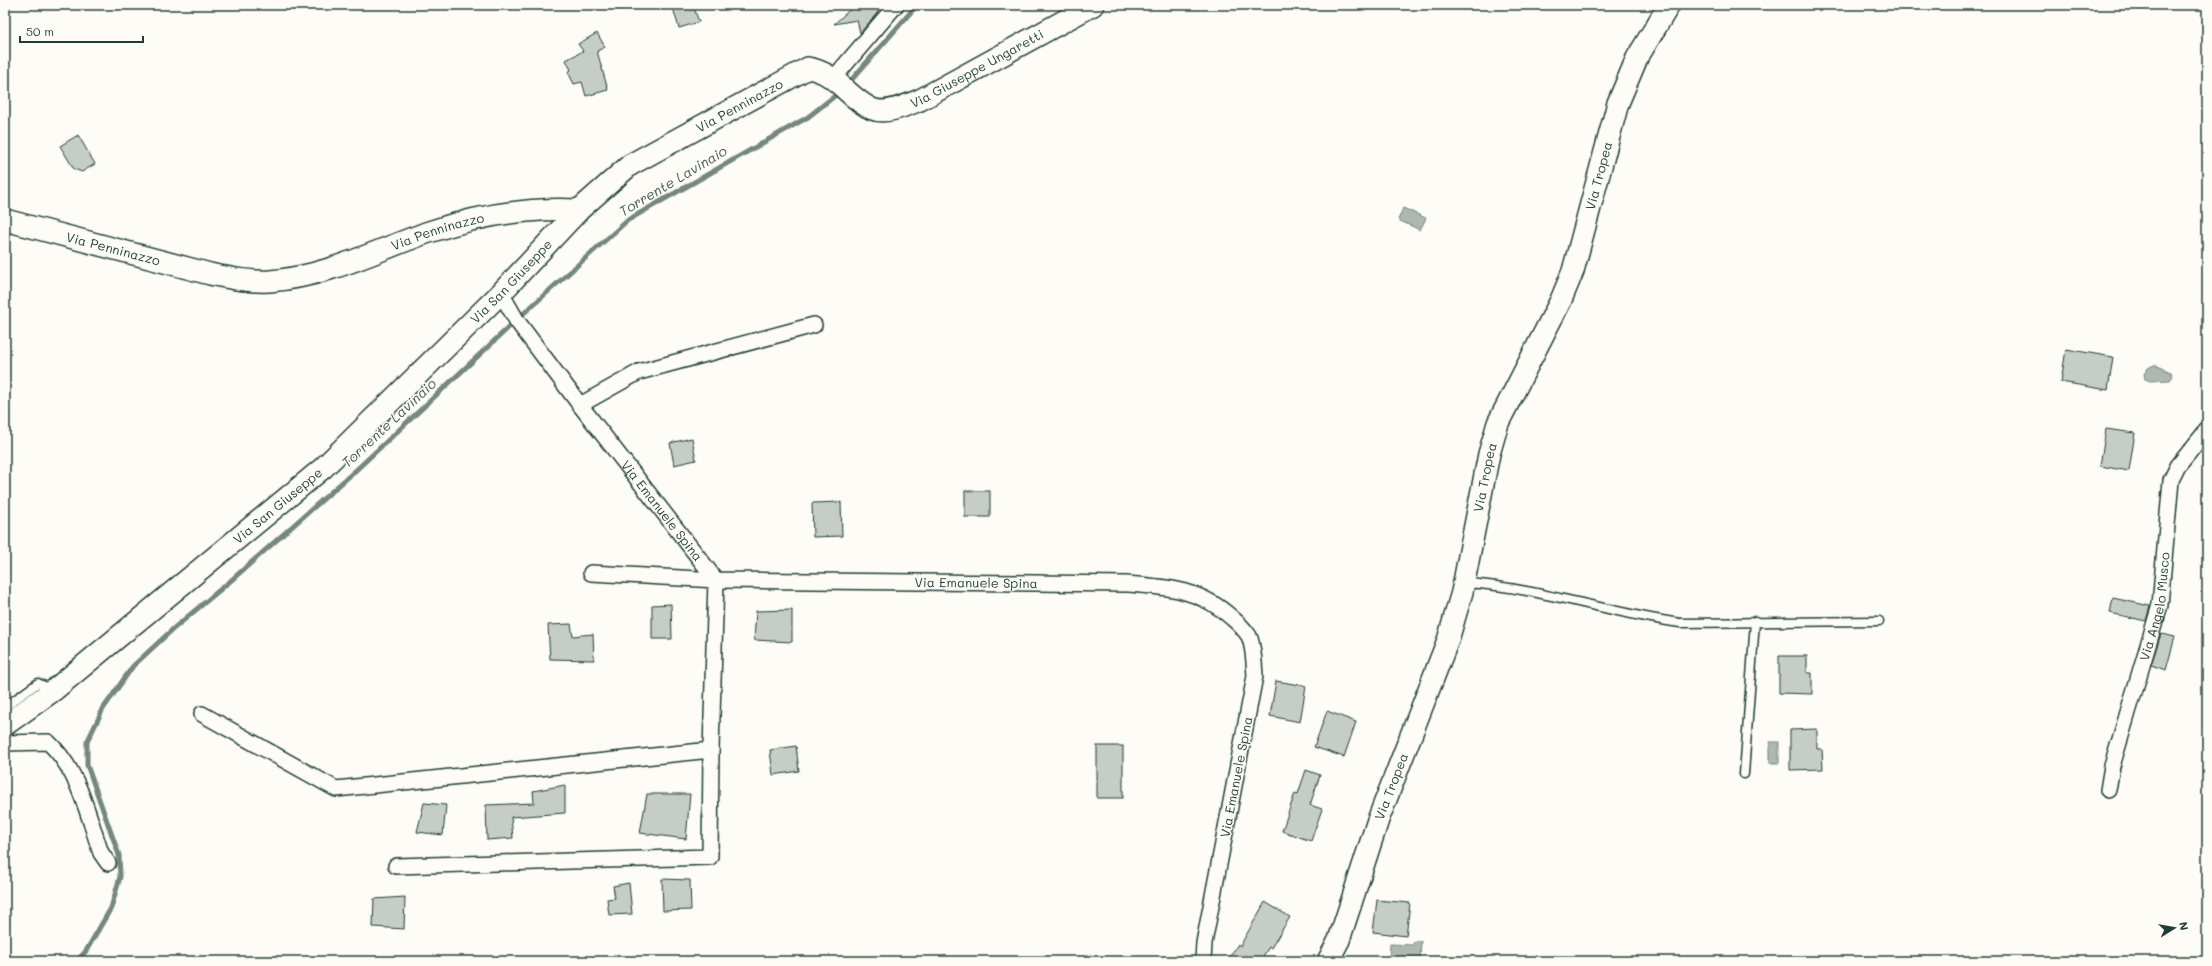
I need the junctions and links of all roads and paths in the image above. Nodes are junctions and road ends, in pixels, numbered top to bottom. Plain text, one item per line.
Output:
1 (896, 5) edge
2 (1093, 5) edge
3 (1669, 5) edge
4 (835, 80) junction
5 (579, 210) junction
6 (5, 220) edge
7 (501, 293) junction
8 (814, 325) dead end
9 (580, 405) junction
10 (2207, 430) edge
11 (591, 573) dead end
12 (716, 580) junction
13 (1464, 583) junction
14 (1880, 621) dead end
15 (1755, 622) junction
16 (54, 690) junction
17 (5, 707) edge
18 (202, 714) dead end
19 (5, 726) edge
20 (5, 743) edge
21 (711, 750) junction
22 (1744, 774) dead end
23 (2108, 790) dead end
24 (108, 863) dead end
25 (396, 866) dead end
26 (1203, 961) edge
27 (1328, 961) edge

1 - 4 street
2 - 4 street, Via Giuseppe Ungaretti
3 - 13 street, Via Tropea
4 - 5 street, Via Penninazzo
5 - 6 street, Via Penninazzo
5 - 7 street, Via San Giuseppe
7 - 9 street, Via Emanuele Spina
7 - 16 street, Via San Giuseppe
8 - 9 street
9 - 12 street, Via Emanuele Spina
10 - 23 street, Via Angelo Musco
11 - 12 street
12 - 21 street
12 - 26 street, Via Emanuele Spina
13 - 15 lane
13 - 27 street, Via Tropea
14 - 15 lane
15 - 22 lane
16 - 17 lane
16 - 19 street, Via San Giuseppe
18 - 21 street
20 - 24 street
21 - 25 street

